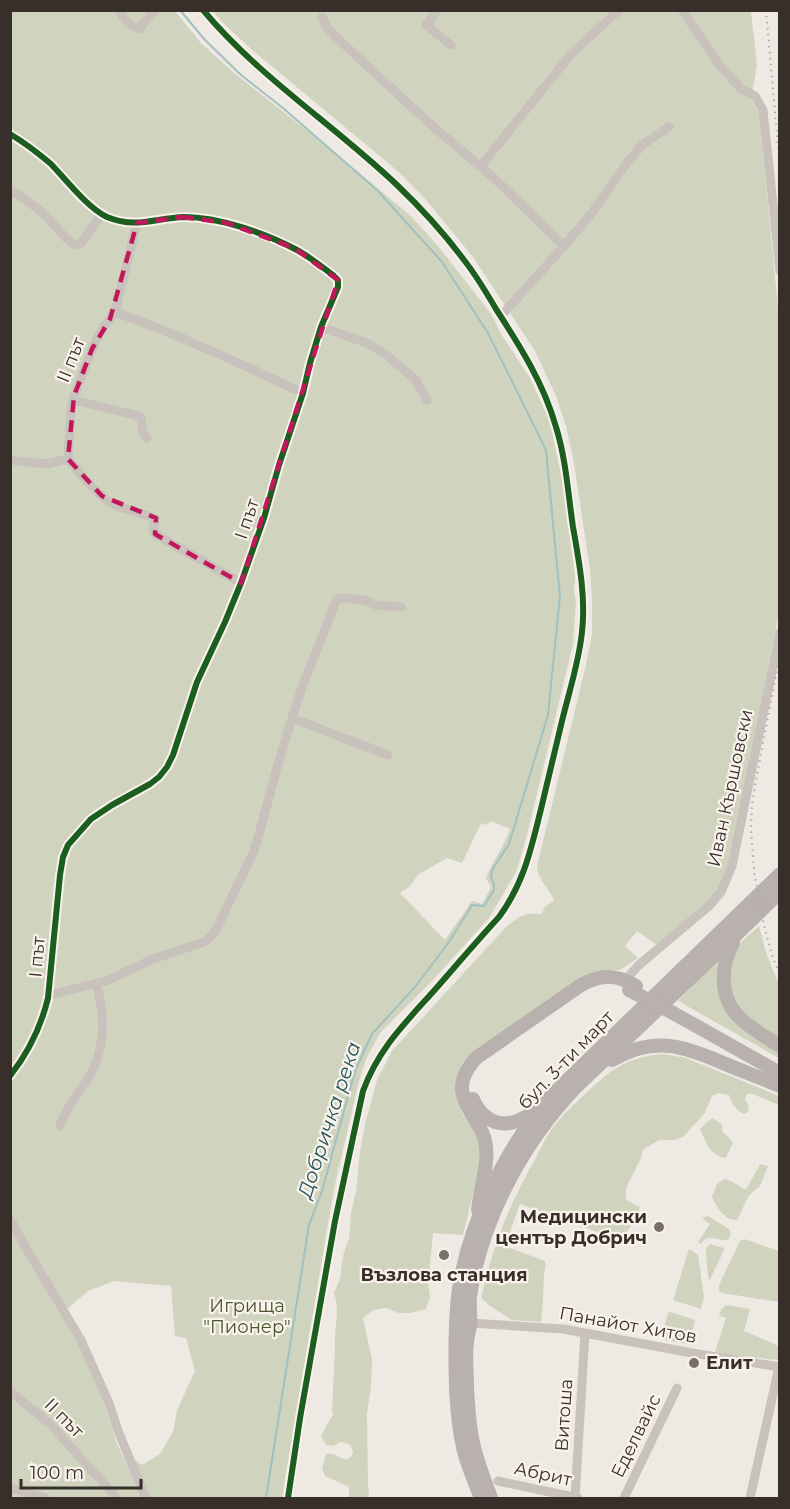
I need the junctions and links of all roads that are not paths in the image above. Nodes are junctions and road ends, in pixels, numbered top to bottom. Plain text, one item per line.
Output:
1 (118, 10) edge
2 (155, 10) edge
3 (203, 10) edge
4 (437, 10) edge
5 (620, 10) edge
6 (682, 10) edge
7 (322, 17) dead end
8 (450, 45) dead end
9 (669, 127) dead end
10 (10, 134) edge
11 (480, 167) junction
12 (10, 190) edge
13 (102, 214) junction
14 (137, 223) junction
15 (564, 246) junction
16 (780, 271) edge
17 (115, 312) junction
18 (501, 316) junction
19 (321, 327) junction
20 (303, 393) junction
21 (73, 400) junction
22 (427, 400) dead end
23 (147, 438) dead end
24 (68, 459) junction
25 (10, 460) edge
26 (241, 583) junction
27 (401, 607) dead end
28 (780, 632) edge
29 (292, 718) junction
30 (388, 755) dead end
31 (780, 874) edge
32 (780, 892) edge
33 (736, 935) junction
34 (96, 983) junction
35 (628, 985) junction
36 (49, 995) junction
37 (674, 1011) junction
38 (780, 1046) edge
39 (780, 1065) edge
40 (594, 1070) junction
41 (780, 1073) edge
42 (10, 1076) edge
43 (780, 1086) edge
44 (540, 1108) junction
45 (60, 1126) dead end
46 (10, 1219) edge
47 (477, 1221) junction
48 (465, 1322) junction
49 (585, 1333) junction
50 (779, 1367) edge
51 (677, 1388) dead end
52 (10, 1390) edge
53 (498, 1481) dead end
54 (10, 1488) edge
55 (46, 1498) edge
56 (117, 1498) edge
57 (146, 1498) edge
58 (288, 1498) edge
59 (480, 1498) edge
60 (491, 1498) edge
61 (577, 1498) edge
62 (624, 1498) edge
63 (750, 1498) edge

1 - 2 street
3 - 18 street
4 - 8 street
5 - 11 street
6 - 16 street
7 - 11 street
9 - 15 street
10 - 13 street, І път
11 - 15 street
12 - 13 street
13 - 14 street, І път
14 - 17 street, ІІ път
14 - 19 street, І път
15 - 18 street
17 - 20 street
17 - 21 street, ІІ път
18 - 58 street
19 - 20 street, І път
19 - 22 street
20 - 26 street, І път
21 - 23 street
21 - 24 street, ІІ път
24 - 25 street
24 - 26 street
26 - 36 street, І път
27 - 29 street
28 - 35 street, Иван Кършовски
29 - 30 street
29 - 34 street
31 - 44 main road, бул. 3-ти март
32 - 33 main road, бул. 3-ти март
33 - 38 main road
33 - 40 main road, бул. 3-ти март
34 - 36 street
34 - 45 street
35 - 37 main road, bridge
35 - 44 main road
35 - 47 main road
36 - 42 street, І път
37 - 39 main road
37 - 41 main road
40 - 43 main road
40 - 48 main road, бул. 3-ти март
44 - 47 main road, бул. 3-ти март
46 - 57 street
47 - 48 main road, бул. 3-ти март
48 - 49 street, Панайот Хитов
48 - 59 main road, бул. 3-ти март
48 - 60 main road, бул. 3-ти март
49 - 50 street, Панайот Хитов
49 - 61 street, Витоша
50 - 63 street
51 - 62 street, Еделвайс
52 - 56 street, ІІ път
53 - 61 street, Абрит
54 - 55 street

